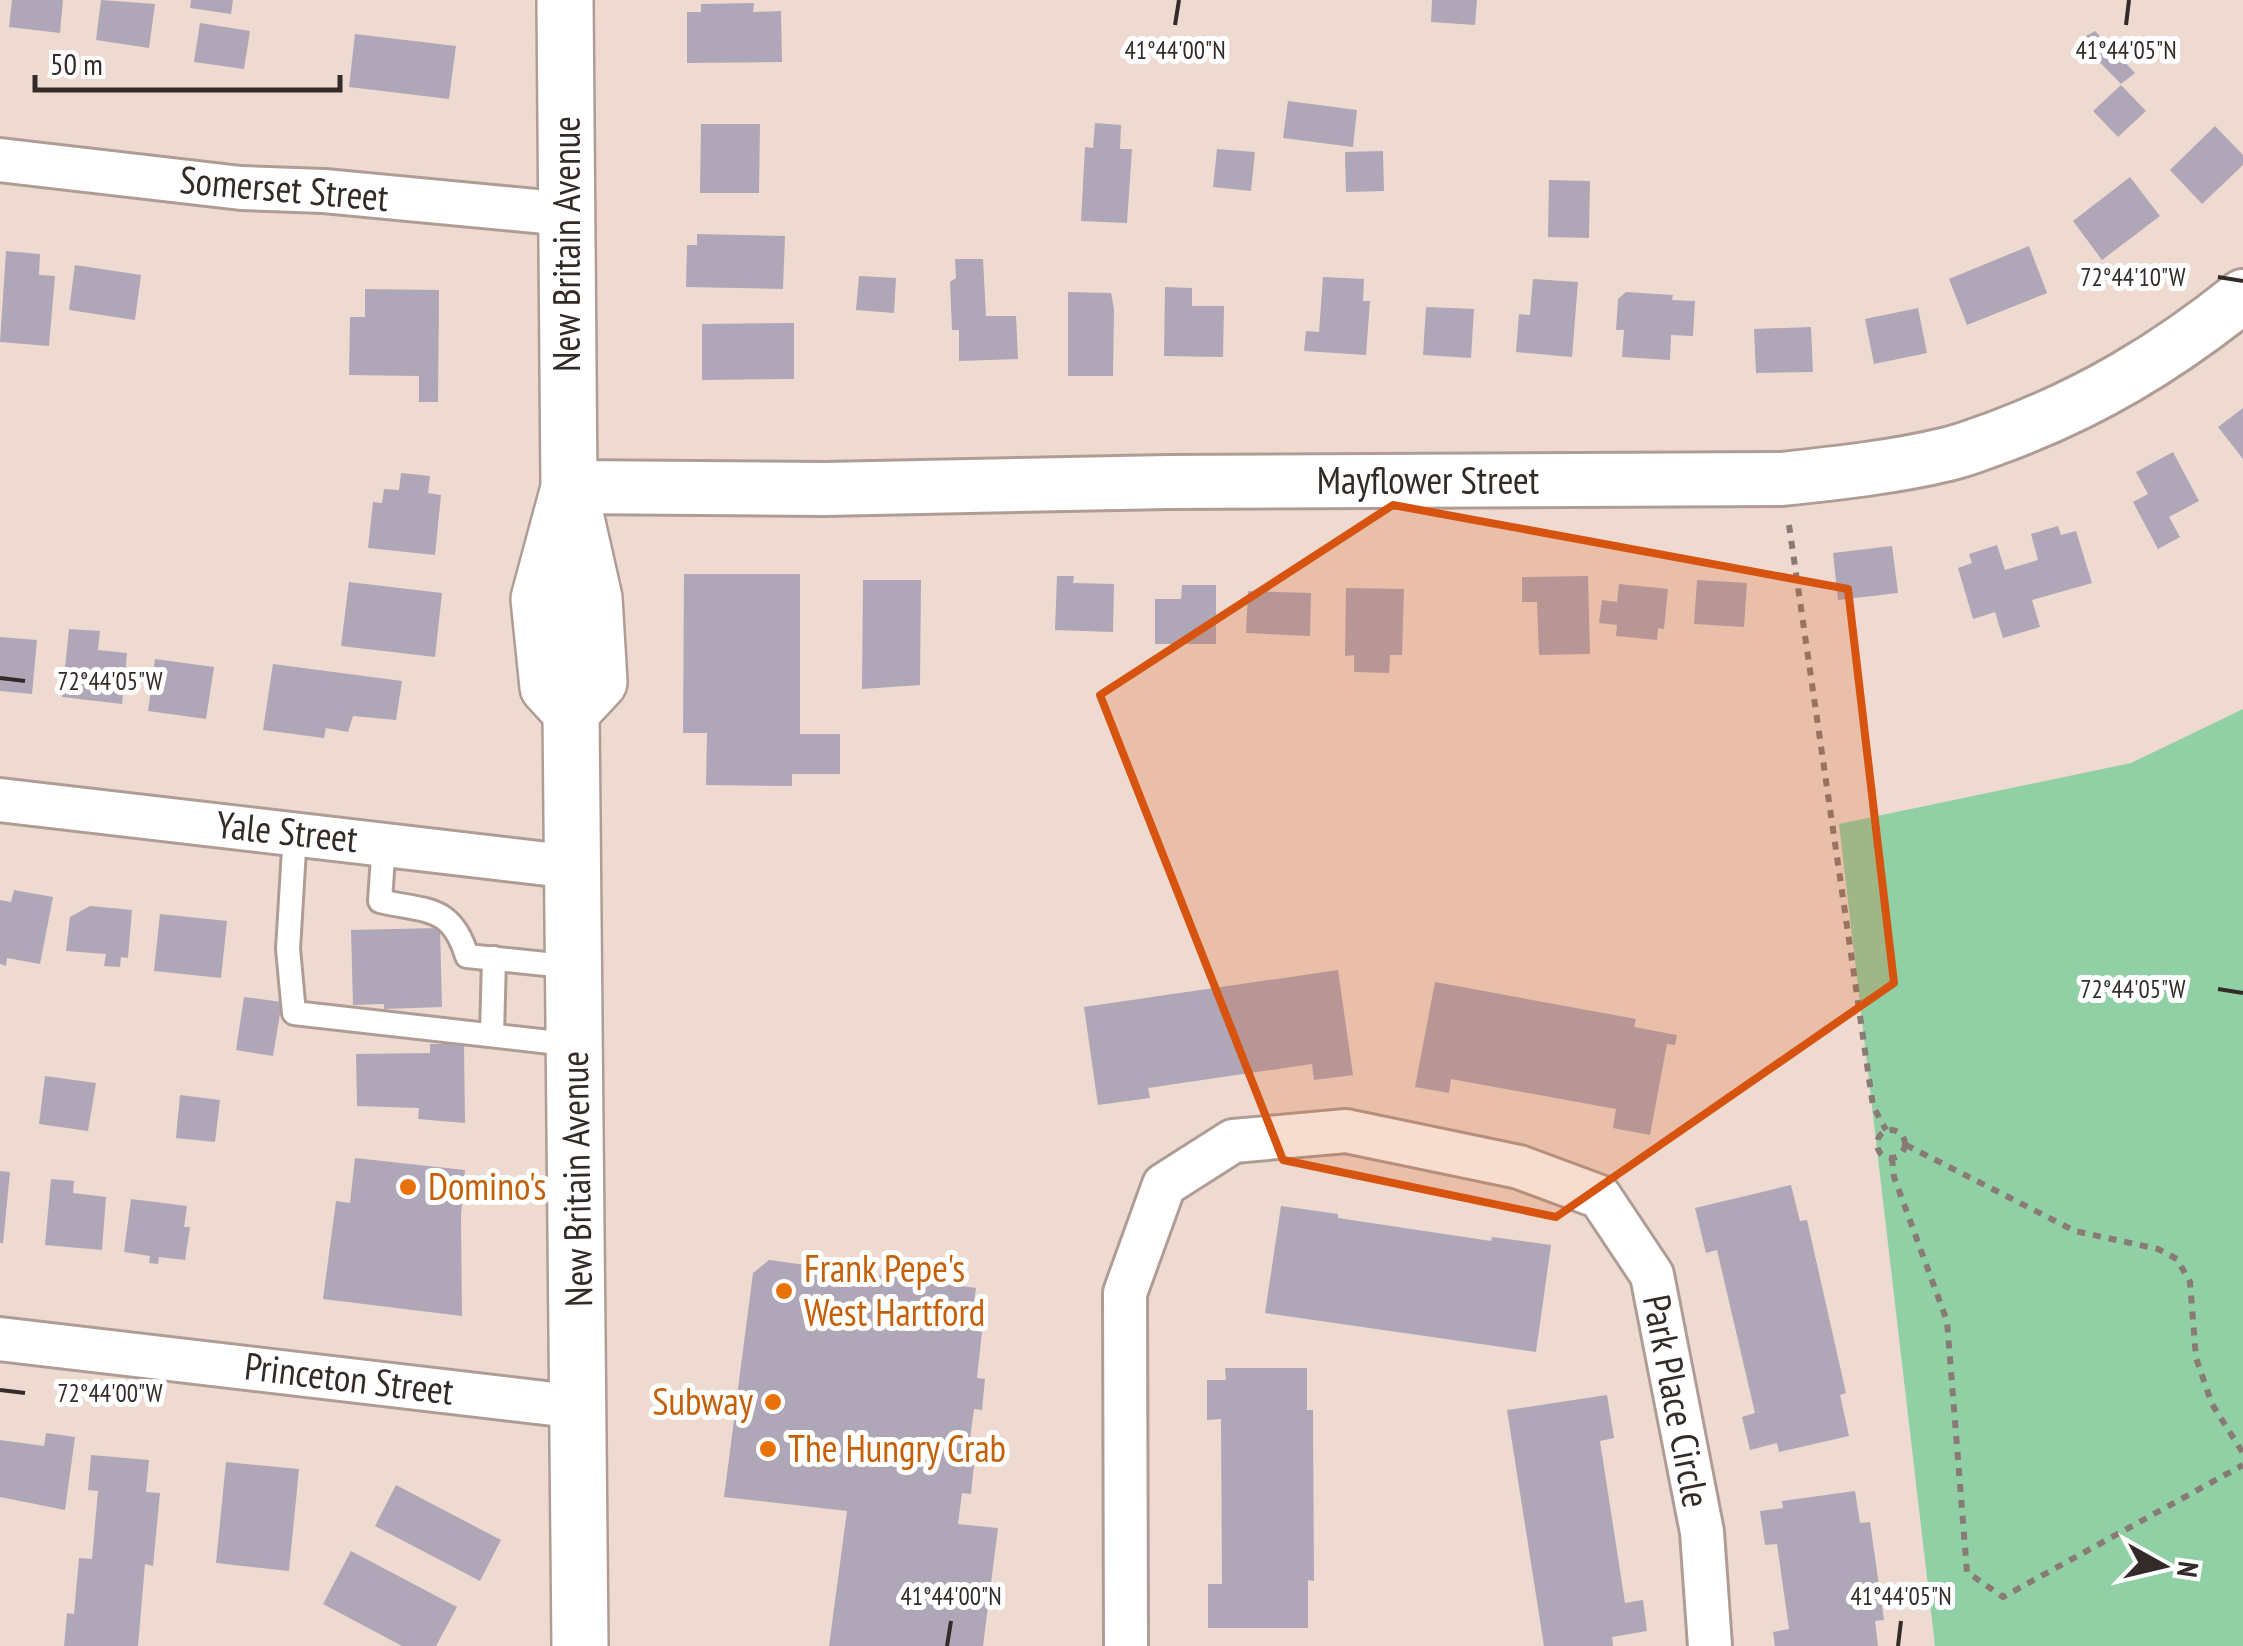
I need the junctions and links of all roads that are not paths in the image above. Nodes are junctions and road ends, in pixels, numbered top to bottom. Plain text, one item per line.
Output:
1 (565, 0) edge
2 (0, 160) edge
3 (568, 214) junction
4 (2243, 296) edge
5 (569, 487) junction
6 (0, 800) edge
7 (295, 832) junction
8 (384, 842) junction
9 (573, 867) junction
10 (494, 958) junction
11 (575, 967) junction
12 (492, 1035) junction
13 (576, 1045) junction
14 (0, 1339) edge
15 (579, 1406) junction
16 (580, 1646) edge
17 (1126, 1646) edge
18 (1710, 1646) edge

1 - 3 main road, New Britain Avenue
2 - 3 street, Somerset Street
3 - 5 main road, New Britain Avenue
4 - 5 street, Mayflower Street
5 - 9 main road, New Britain Avenue
6 - 7 street, Yale Street
7 - 8 street, Yale Street
7 - 12 lane
8 - 9 street, Yale Street
8 - 10 lane
9 - 11 main road, New Britain Avenue
10 - 11 lane
10 - 12 lane
11 - 13 main road, New Britain Avenue
12 - 13 lane
13 - 15 main road, New Britain Avenue
14 - 15 street, Princeton Street
15 - 16 main road, New Britain Avenue
17 - 18 street, Park Place Circle

